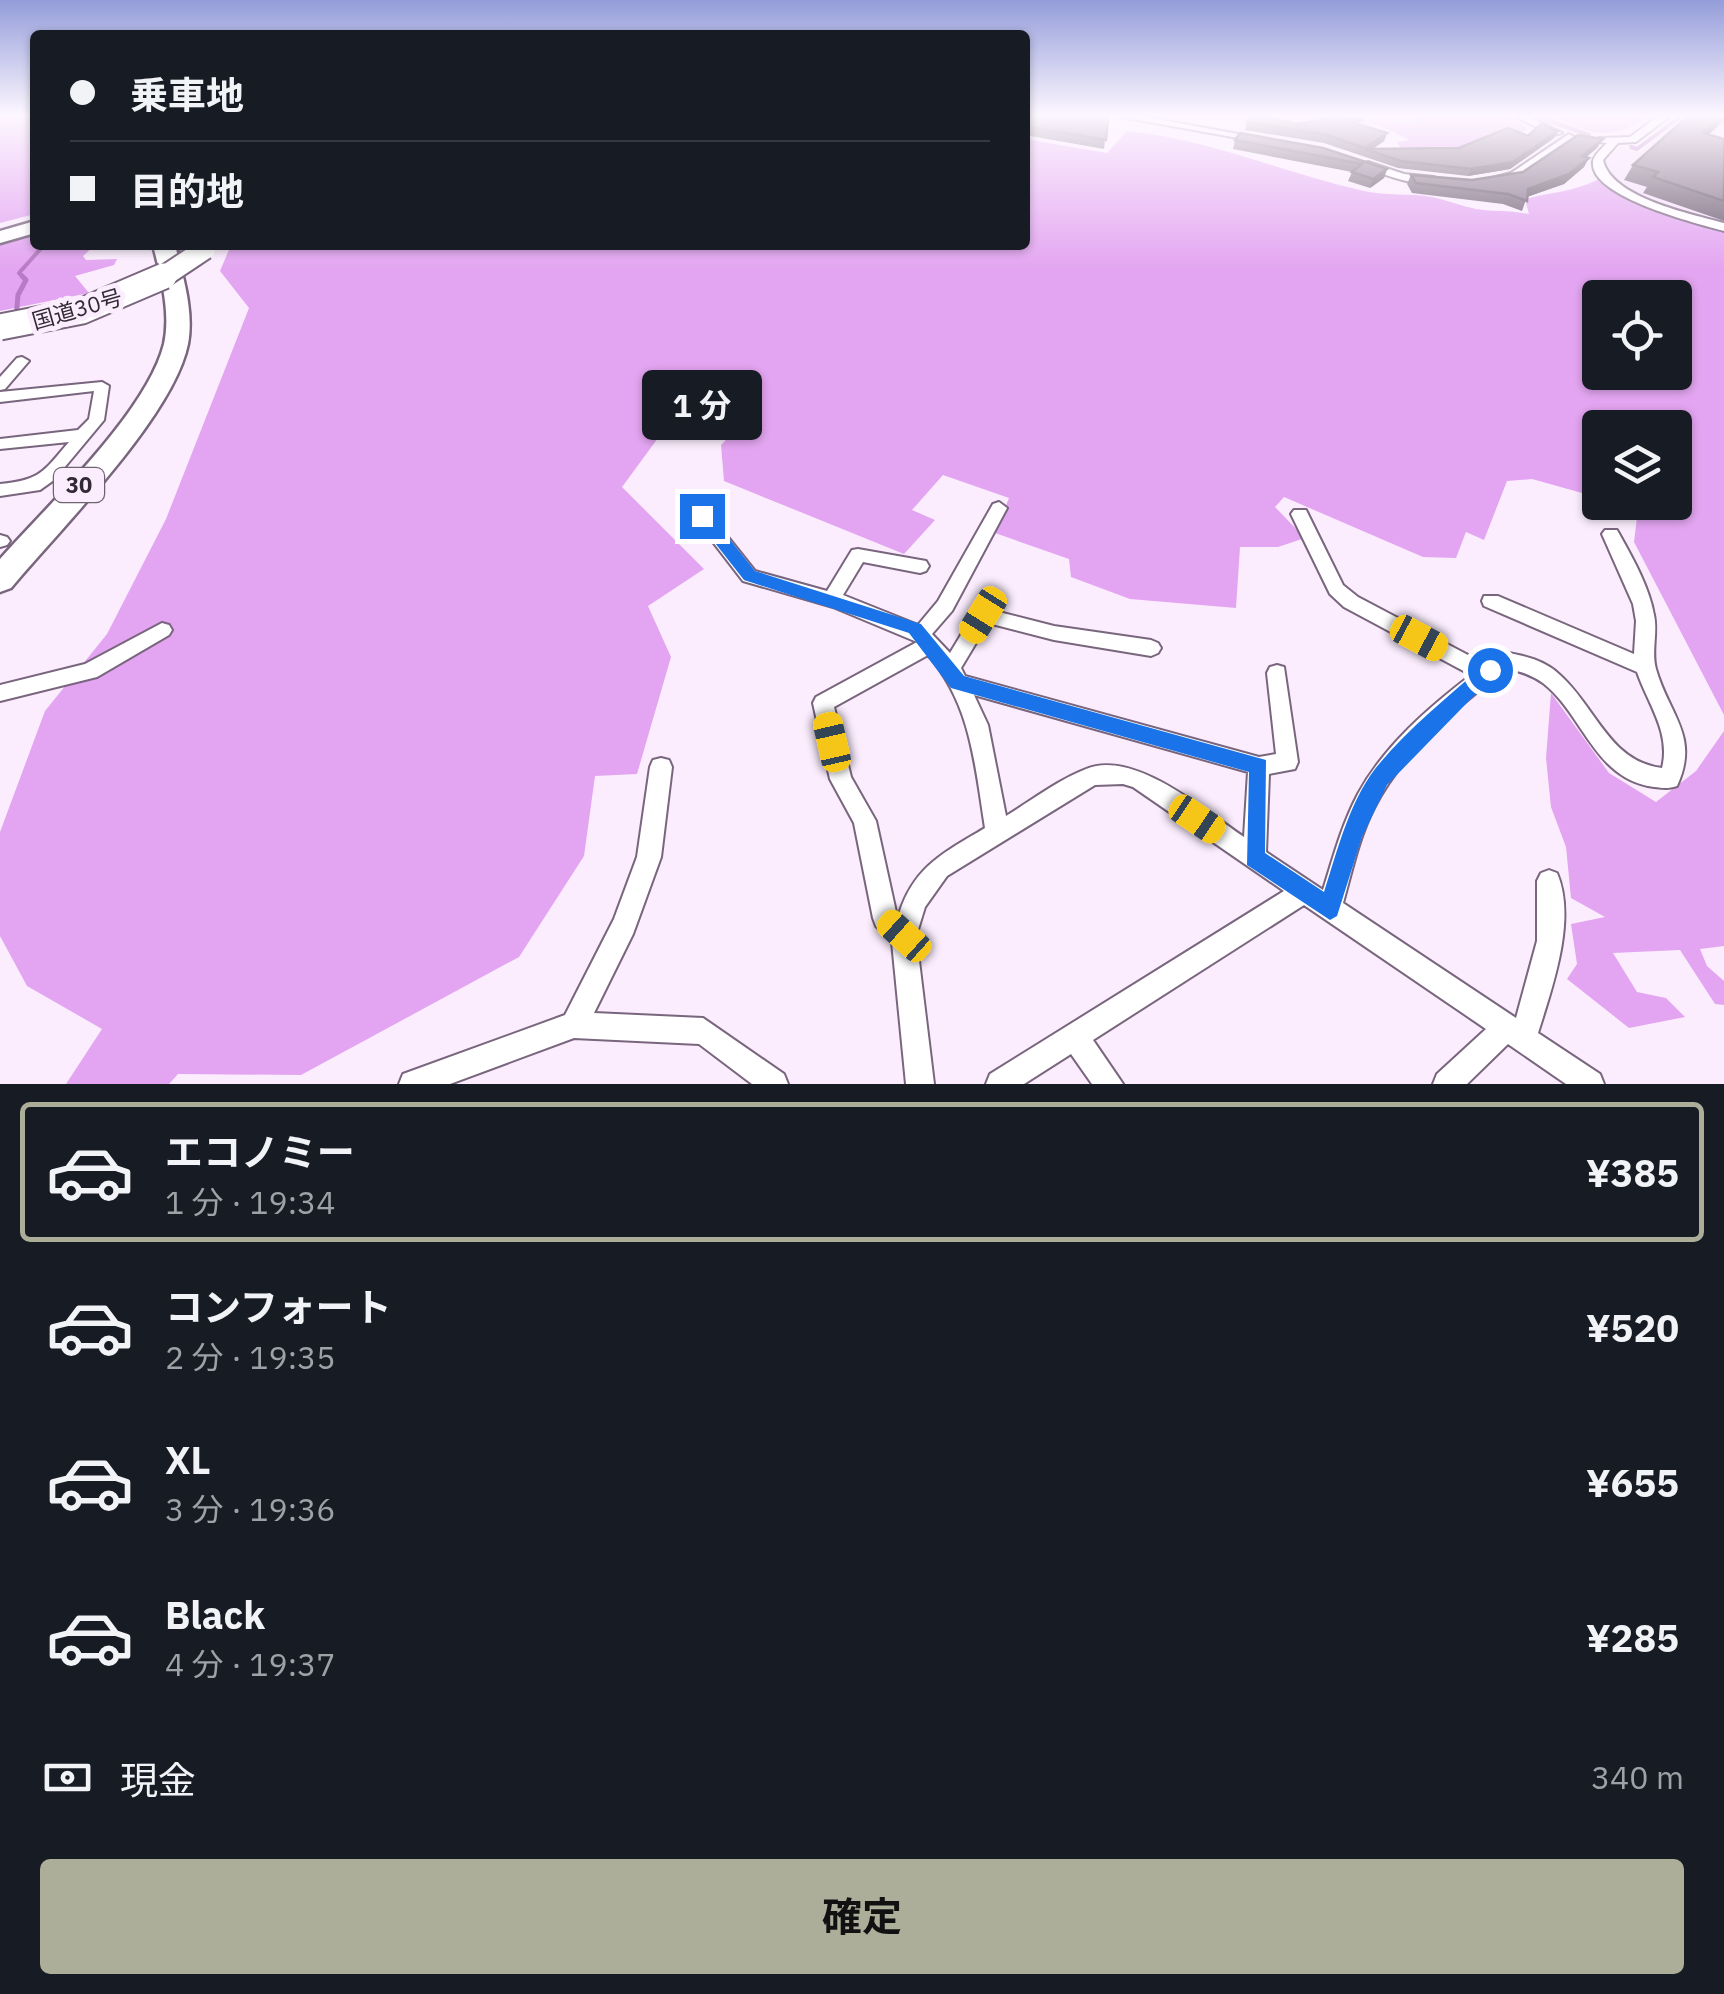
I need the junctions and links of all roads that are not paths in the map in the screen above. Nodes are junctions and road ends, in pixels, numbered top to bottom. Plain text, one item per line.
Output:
1 (1375, 168) edge
2 (1526, 168) edge
3 (1599, 168) edge
4 (1452, 181) edge
5 (1480, 181) edge
6 (30, 225) edge
7 (30, 226) edge
8 (1724, 227) edge
9 (0, 229) edge
10 (0, 237) edge
11 (144, 250) edge
12 (185, 250) edge
13 (187, 250) edge
14 (190, 250) edge
15 (0, 317) edge
16 (0, 327) edge
17 (22, 361) dead end
18 (153, 385) junction
19 (0, 386) edge
20 (0, 397) edge
21 (83, 434) junction
22 (0, 444) edge
23 (0, 490) edge
24 (999, 508) dead end
25 (1300, 514) dead end
26 (702, 516) dead end
27 (1610, 534) dead end
28 (920, 566) dead end
29 (0, 580) edge
30 (831, 599) junction
31 (1491, 601) dead end
32 (162, 630) dead end
33 (926, 639) junction
34 (1151, 648) dead end
35 (1645, 667) junction
36 (1277, 673) dead end
37 (1487, 674) junction
38 (954, 675) junction
39 (0, 693) edge
40 (1259, 766) junction
41 (660, 767) dead end
42 (998, 834) junction
43 (1254, 858) junction
44 (1549, 881) dead end
45 (1304, 892) junction
46 (1330, 909) junction
47 (904, 936) junction
48 (574, 1026) junction
49 (1515, 1033) junction
50 (1075, 1038) junction
51 (413, 1084) edge
52 (774, 1084) edge
53 (920, 1084) edge
54 (1000, 1084) edge
55 (1109, 1084) edge
56 (1447, 1084) edge
57 (1590, 1084) edge

1 - 4 street
2 - 5 street
3 - 8 street
6 - 9 highway
7 - 10 highway
11 - 18 highway, 国道30号 / 30
12 - 15 highway, 国道30号, bridge
13 - 16 highway, 国道30号, bridge
14 - 18 highway, 国道30号 / 30
17 - 19 street
18 - 29 highway, 国道30号 / 30
20 - 21 street
21 - 22 street
21 - 23 street
24 - 33 street
25 - 37 street
26 - 30 street
27 - 35 street
28 - 30 street
30 - 33 street
31 - 35 street
32 - 39 street
33 - 38 street
33 - 47 street
34 - 38 street
35 - 37 street
36 - 40 street
37 - 46 street
38 - 40 street
38 - 42 street
40 - 43 street
41 - 48 street
42 - 43 street
42 - 47 street
43 - 45 street
44 - 49 street
45 - 46 street
45 - 50 street
46 - 49 street
47 - 53 street
48 - 51 street
48 - 52 street
49 - 56 street
49 - 57 street
50 - 54 street
50 - 55 street

